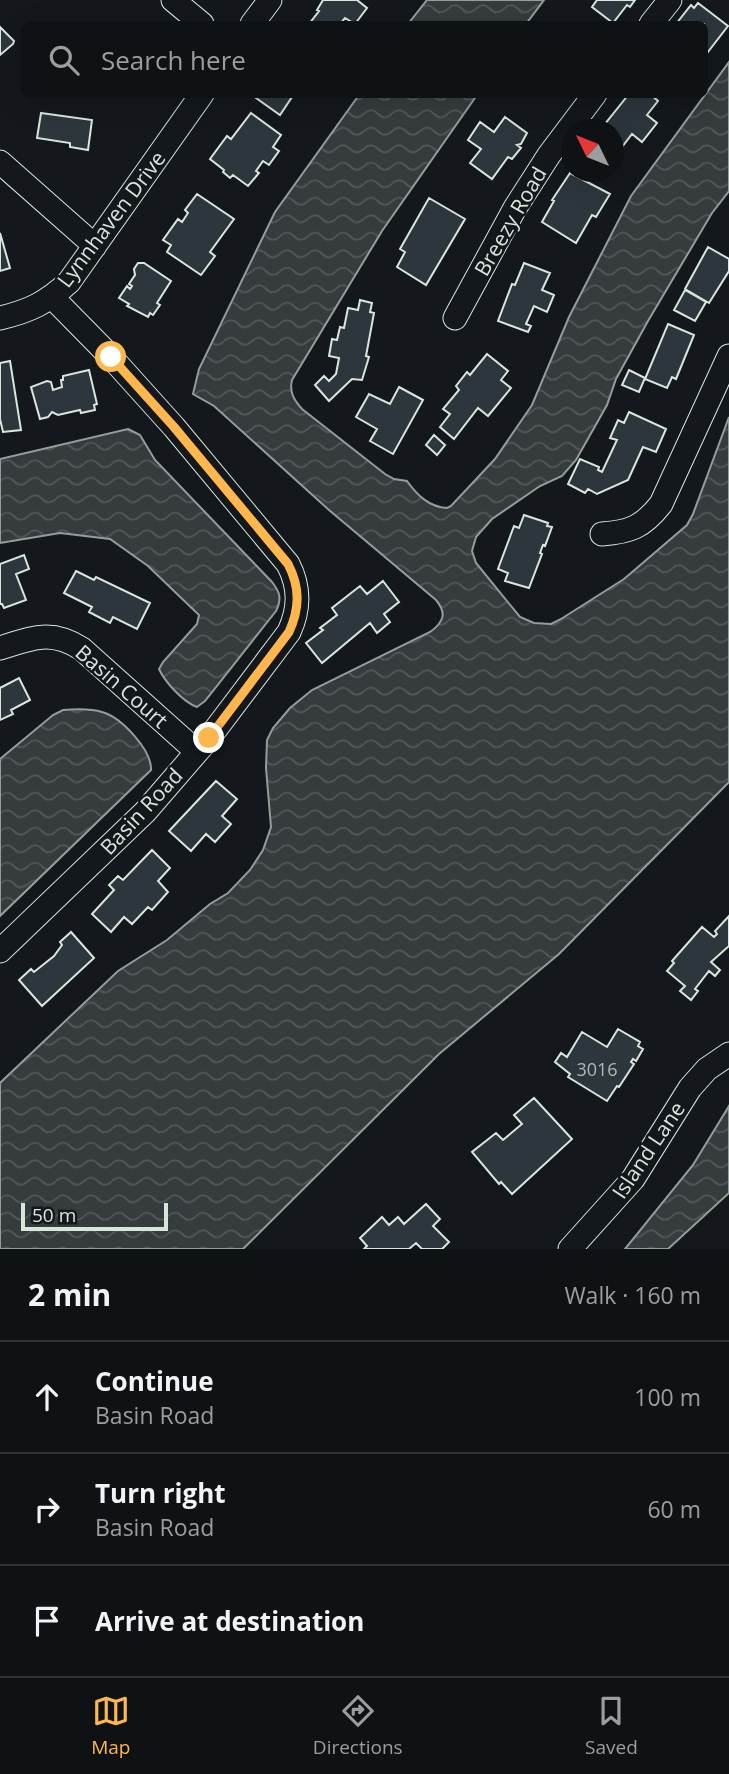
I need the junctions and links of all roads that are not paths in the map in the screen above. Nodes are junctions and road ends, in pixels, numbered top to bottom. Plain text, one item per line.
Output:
1 (173, 0) edge
2 (270, 0) edge
3 (670, 0) edge
4 (198, 21) edge
5 (254, 21) edge
6 (653, 21) edge
7 (199, 98) edge
8 (592, 98) edge
9 (0, 162) edge
10 (95, 246) junction
11 (52, 297) junction
12 (0, 317) edge
13 (455, 318) dead end
14 (729, 356) edge
15 (601, 534) dead end
16 (0, 648) edge
17 (196, 751) junction
18 (0, 951) edge
19 (729, 1054) edge
20 (570, 1249) edge

1 - 4 street
2 - 5 street
3 - 6 street
7 - 10 street, Lynnhaven Drive
8 - 13 street, Breezy Road
9 - 10 street
10 - 11 street, Lynnhaven Drive
11 - 12 street, Lynnhaven Drive
11 - 17 street, Basin Road
14 - 15 street
16 - 17 street, Basin Court
17 - 18 street, Basin Road
19 - 20 street, Island Lane

